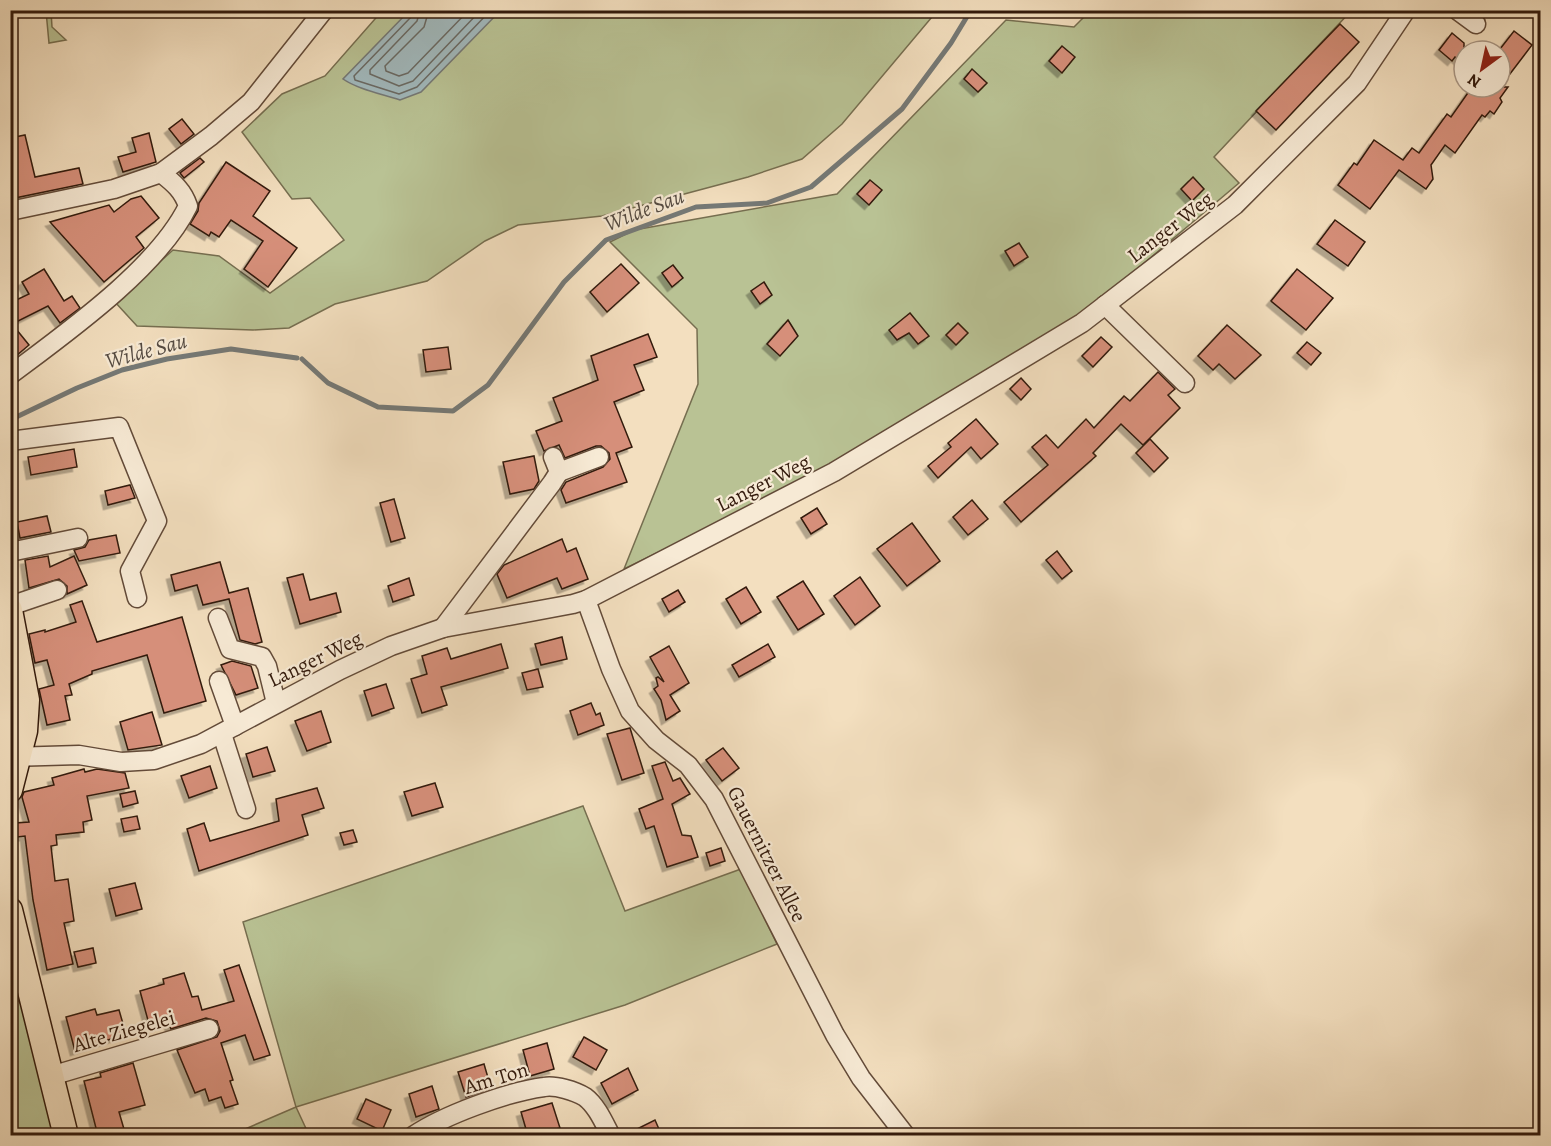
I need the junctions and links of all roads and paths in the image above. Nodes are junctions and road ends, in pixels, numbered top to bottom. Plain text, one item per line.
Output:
1 (324, 10) edge
2 (1406, 10) edge
3 (1456, 10) edge
4 (1476, 24) dead end
5 (161, 173) junction
6 (10, 211) edge
7 (1105, 305) junction
8 (10, 375) edge
9 (1185, 383) dead end
10 (10, 441) edge
11 (599, 457) dead end
12 (78, 538) dead end
13 (10, 552) edge
14 (57, 590) dead end
15 (136, 598) dead end
16 (586, 600) junction
17 (10, 608) edge
18 (218, 618) dead end
19 (443, 627) junction
20 (219, 681) dead end
21 (276, 703) junction
22 (229, 730) junction
23 (15, 757) edge
24 (10, 790) edge
25 (246, 809) dead end
26 (10, 910) edge
27 (209, 1029) dead end
28 (51, 1076) junction
29 (66, 1136) edge
30 (413, 1136) edge
31 (611, 1136) edge
32 (906, 1136) edge

1 - 5 street
2 - 7 street, Langer Weg
3 - 4 street
5 - 6 street
5 - 8 street
7 - 9 street
7 - 16 street, Langer Weg
10 - 15 street
11 - 19 street
12 - 13 street
14 - 17 street
16 - 19 street, Langer Weg
16 - 32 street, Gauernitzer Allee
17 - 23 main road
18 - 21 street
19 - 21 street, Langer Weg
20 - 22 street
21 - 22 street, Langer Weg
22 - 23 street, Langer Weg
22 - 25 street
23 - 24 main road
26 - 28 main road
27 - 28 street, Alte Ziegelei
28 - 29 main road
30 - 31 street, Am Ton

